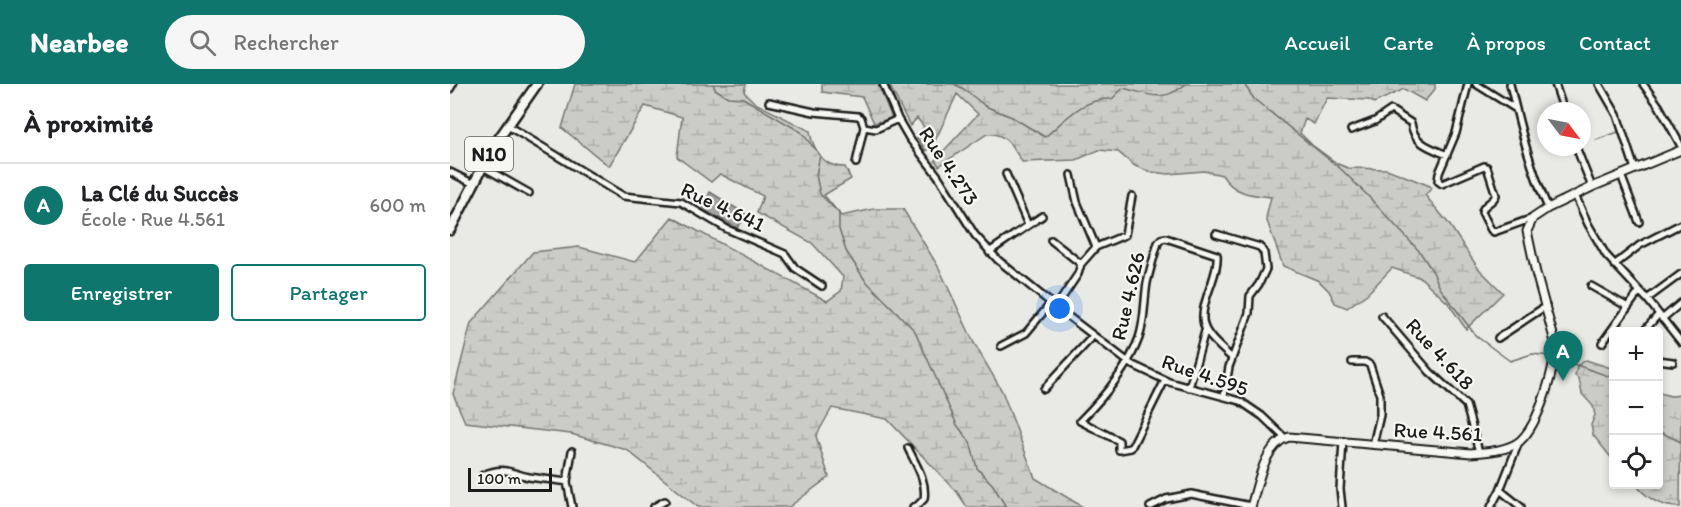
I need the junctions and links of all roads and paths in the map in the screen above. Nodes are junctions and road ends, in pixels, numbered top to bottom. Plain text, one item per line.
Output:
1 (453, 84) edge
2 (537, 84) edge
3 (883, 84) edge
4 (1468, 84) edge
5 (1476, 84) edge
6 (1510, 84) edge
7 (1555, 84) edge
8 (1599, 84) edge
9 (1643, 84) edge
10 (450, 89) edge
11 (769, 102) dead end
12 (1561, 102) edge
13 (1516, 109) junction
14 (898, 119) junction
15 (508, 126) junction
16 (864, 127) junction
17 (1351, 130) dead end
18 (1681, 148) edge
19 (1447, 154) junction
20 (1580, 156) edge
21 (856, 163) dead end
22 (483, 167) junction
23 (1635, 169) junction
24 (450, 172) edge
25 (1006, 174) dead end
26 (1071, 175) dead end
27 (1621, 175) junction
28 (474, 184) junction
29 (1592, 187) junction
30 (529, 193) dead end
31 (1575, 195) junction
32 (1132, 196) dead end
33 (1548, 208) junction
34 (1042, 216) dead end
35 (1533, 218) junction
36 (1639, 222) dead end
37 (1681, 224) edge
38 (1028, 225) junction
39 (450, 230) edge
40 (1216, 234) dead end
41 (1051, 240) dead end
42 (1096, 247) junction
43 (989, 252) junction
44 (998, 260) joint
45 (1081, 264) junction
46 (1614, 265) junction
47 (1681, 274) edge
48 (822, 286) dead end
49 (1591, 286) dead end
50 (1639, 292) junction
51 (1647, 299) junction
52 (1681, 303) edge
53 (1053, 305) junction
54 (1546, 306) junction
55 (1628, 307) junction
56 (1382, 316) dead end
57 (1660, 317) junction
58 (1649, 327) edge
59 (1205, 331) junction
60 (1093, 336) junction
61 (1498, 338) dead end
62 (1680, 340) edge
63 (1602, 344) dead end
64 (1000, 346) dead end
65 (1232, 358) junction
66 (1128, 361) junction
67 (1663, 361) edge
68 (1352, 362) dead end
69 (1672, 362) dead end
70 (1165, 381) junction
71 (1189, 388) junction
72 (1044, 389) dead end
73 (1224, 396) junction
74 (1285, 438) junction
75 (1343, 441) junction
76 (1520, 441) junction
77 (1373, 445) junction
78 (908, 448) dead end
79 (572, 451) dead end
80 (1479, 452) junction
81 (483, 475) dead end
82 (567, 482) junction
83 (1500, 490) junction
84 (665, 501) dead end
85 (572, 507) edge
86 (654, 507) edge
87 (913, 507) edge
88 (1150, 507) edge
89 (1251, 507) edge
90 (1342, 507) edge
91 (1491, 507) edge
92 (1521, 507) edge

1 - 10 street
2 - 15 highway, N10
3 - 14 street, Rue 4.273
4 - 19 street
5 - 13 street
6 - 13 street
7 - 12 street
8 - 23 street
9 - 18 street
11 - 16 street
13 - 33 street
14 - 16 street
14 - 43 street, Rue 4.273
15 - 22 highway, N10
15 - 48 street, Rue 4.641
16 - 21 street
17 - 19 street
18 - 23 main road
19 - 35 street
20 - 29 street
22 - 28 highway, N10
22 - 30 street
23 - 27 main road
24 - 28 street
25 - 38 street
26 - 42 street
27 - 29 main road
27 - 36 street
28 - 39 highway, N10
29 - 31 main road
31 - 33 main road
31 - 46 street
32 - 42 street
33 - 35 main road
34 - 38 street
35 - 54 main road
37 - 46 street
38 - 43 street
40 - 65 street
41 - 45 street
42 - 45 street
43 - 44 street, Rue 4.273
44 - 53 street, Rue 4.595
45 - 53 street
46 - 50 street
47 - 51 street
49 - 55 street
50 - 51 street
50 - 55 street
51 - 57 street
52 - 57 street
53 - 60 street, Rue 4.595
53 - 64 street
54 - 61 street
54 - 76 main road
55 - 63 street
56 - 80 street, Rue 4.618
57 - 58 street
57 - 62 street
59 - 65 street
59 - 66 street, Rue 4.626
59 - 71 street
60 - 66 street, Rue 4.595
60 - 72 street
65 - 73 street
66 - 70 street, Rue 4.595
66 - 70 street, Rue 4.626
67 - 69 street
68 - 77 street
70 - 71 street, Rue 4.595
71 - 73 street, Rue 4.595
73 - 74 street, Rue 4.595
74 - 75 main road, Rue 4.561
74 - 89 main road
75 - 77 main road, Rue 4.561
75 - 90 street
76 - 80 main road, Rue 4.561
76 - 83 street
77 - 80 main road, Rue 4.561
78 - 87 street
79 - 82 street
81 - 82 street
82 - 85 street
83 - 91 street
83 - 92 street
84 - 86 street
88 - 89 street

